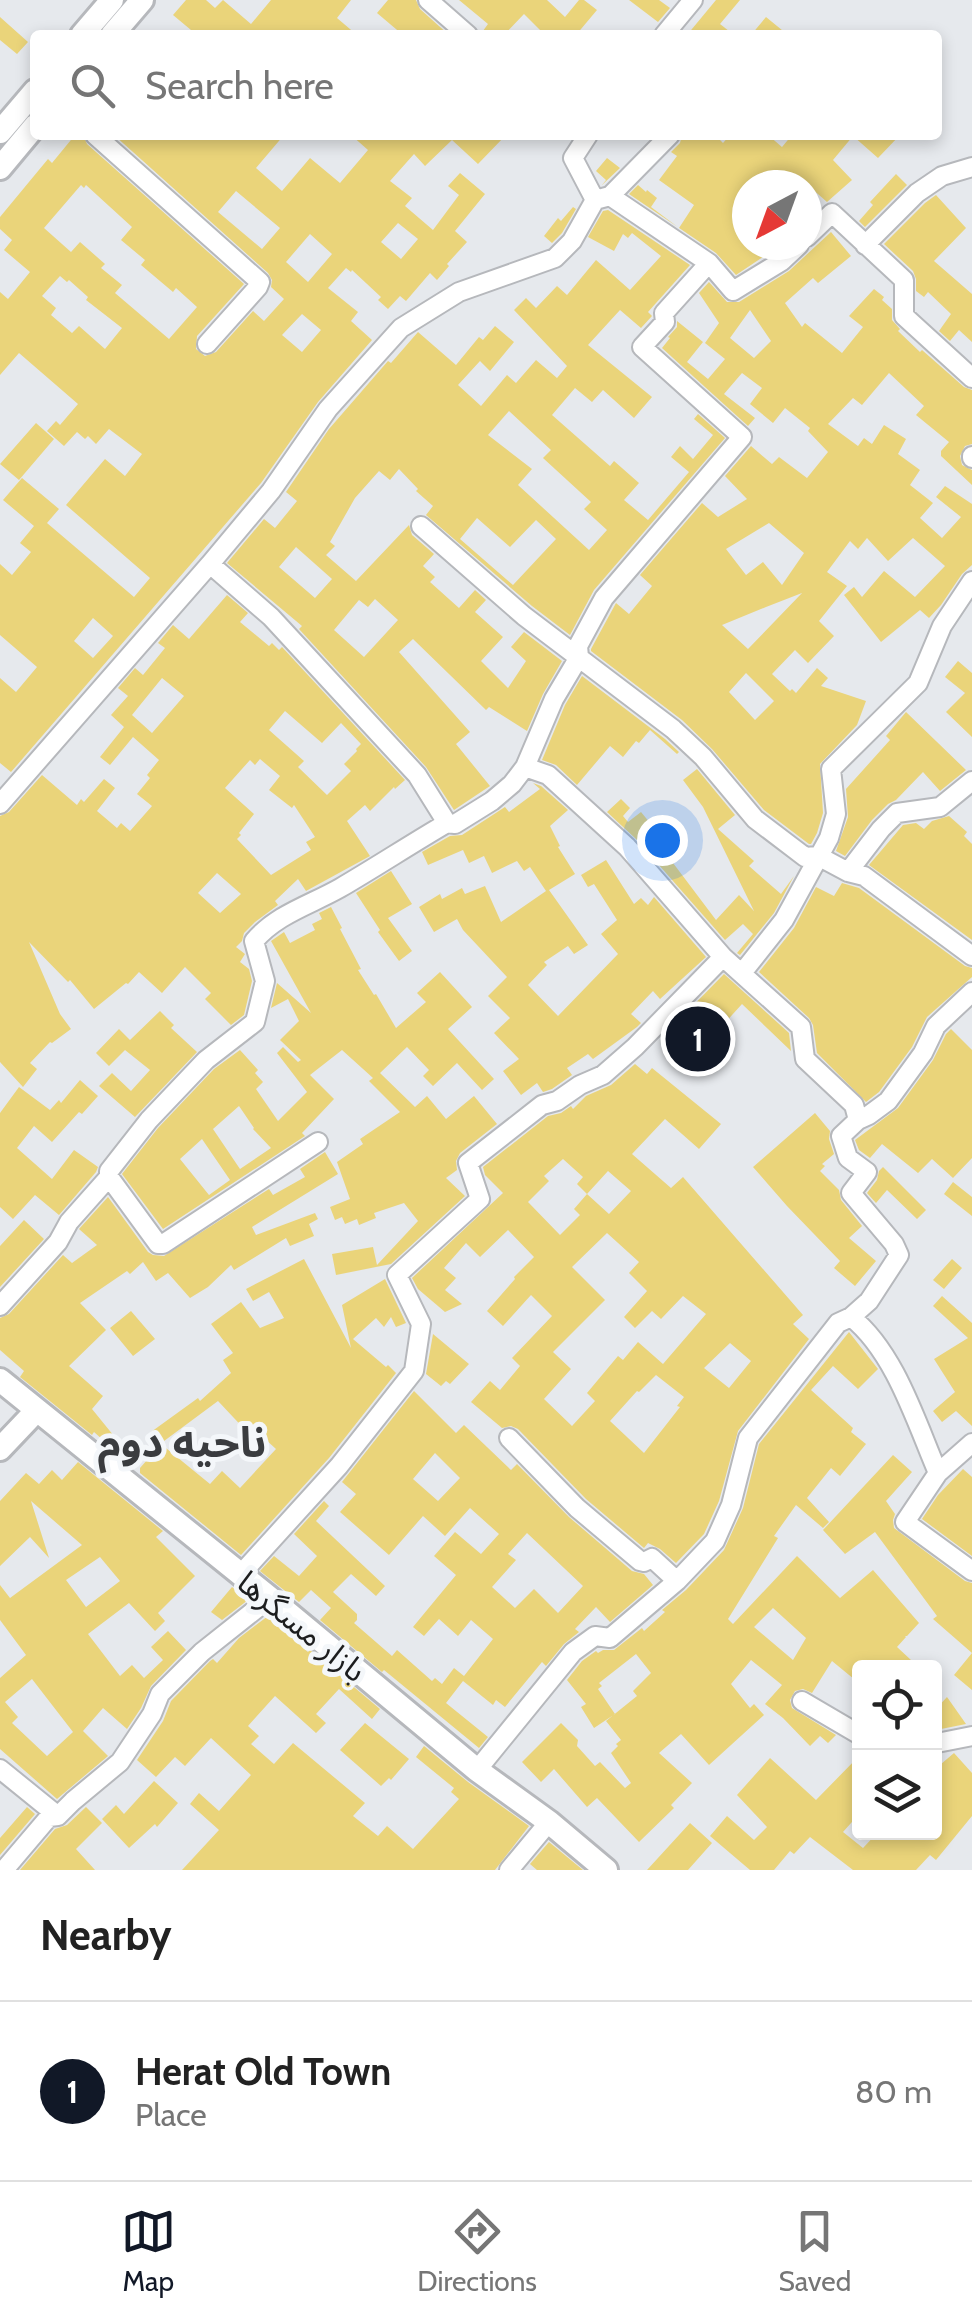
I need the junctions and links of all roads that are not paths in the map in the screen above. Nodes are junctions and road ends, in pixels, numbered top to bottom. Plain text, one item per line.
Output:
1 (112, 0) edge
2 (142, 0) edge
3 (428, 0) edge
4 (693, 0) edge
5 (86, 30) edge
6 (116, 30) edge
7 (463, 30) edge
8 (668, 30) edge
9 (30, 97) edge
10 (0, 132) edge
11 (30, 132) edge
12 (101, 140) edge
13 (585, 140) edge
14 (665, 140) edge
15 (972, 167) edge
16 (0, 168) edge
17 (602, 198) junction
18 (822, 223) edge
19 (865, 245) junction
20 (783, 260) edge
21 (709, 263) junction
22 (208, 344) dead end
23 (972, 378) edge
24 (421, 526) dead end
25 (210, 564) junction
26 (972, 580) edge
27 (579, 657) junction
28 (525, 767) junction
29 (972, 781) edge
30 (0, 804) edge
31 (447, 823) junction
32 (818, 856) junction
33 (848, 872) junction
34 (972, 956) edge
35 (723, 957) junction
36 (742, 973) junction
37 (972, 992) edge
38 (858, 1120) junction
39 (318, 1142) dead end
40 (109, 1177) junction
41 (0, 1306) edge
42 (851, 1317) junction
43 (0, 1380) edge
44 (37, 1410) junction
45 (509, 1438) dead end
46 (972, 1443) edge
47 (0, 1450) edge
48 (938, 1473) junction
49 (972, 1572) edge
50 (240, 1575) junction
51 (677, 1581) junction
52 (270, 1598) junction
53 (802, 1702) dead end
54 (852, 1730) edge
55 (972, 1736) edge
56 (942, 1742) edge
57 (0, 1768) edge
58 (477, 1770) junction
59 (58, 1816) junction
60 (549, 1822) junction
61 (4, 1870) edge
62 (509, 1870) edge
63 (606, 1870) edge

1 - 5 street
2 - 6 street
3 - 7 street
4 - 8 street
9 - 10 street
11 - 16 street
12 - 22 street
13 - 17 street
14 - 17 street
15 - 19 street
17 - 21 street
17 - 25 street
18 - 19 street
19 - 23 street
20 - 21 street
21 - 27 street
24 - 27 street
25 - 30 street
25 - 31 street
26 - 32 street
27 - 28 street
27 - 32 street
28 - 31 street
28 - 35 street
29 - 33 street
31 - 40 street
32 - 33 street
32 - 36 street
33 - 34 street
35 - 36 street
35 - 50 street
36 - 38 street
37 - 38 street
38 - 42 street
39 - 40 street
40 - 41 street
42 - 48 street
42 - 51 street
43 - 44 street, بازار مسگرها
44 - 47 street
44 - 50 street, بازار مسگرها
45 - 51 street
46 - 48 street
48 - 49 street
50 - 52 street, بازار مسگرها
51 - 58 street
52 - 58 street, بازار مسگرها
52 - 59 street
53 - 54 street
55 - 56 street
57 - 59 street
58 - 60 street, بازار مسگرها
59 - 61 street
60 - 62 street
60 - 63 street, بازار مسگرها

